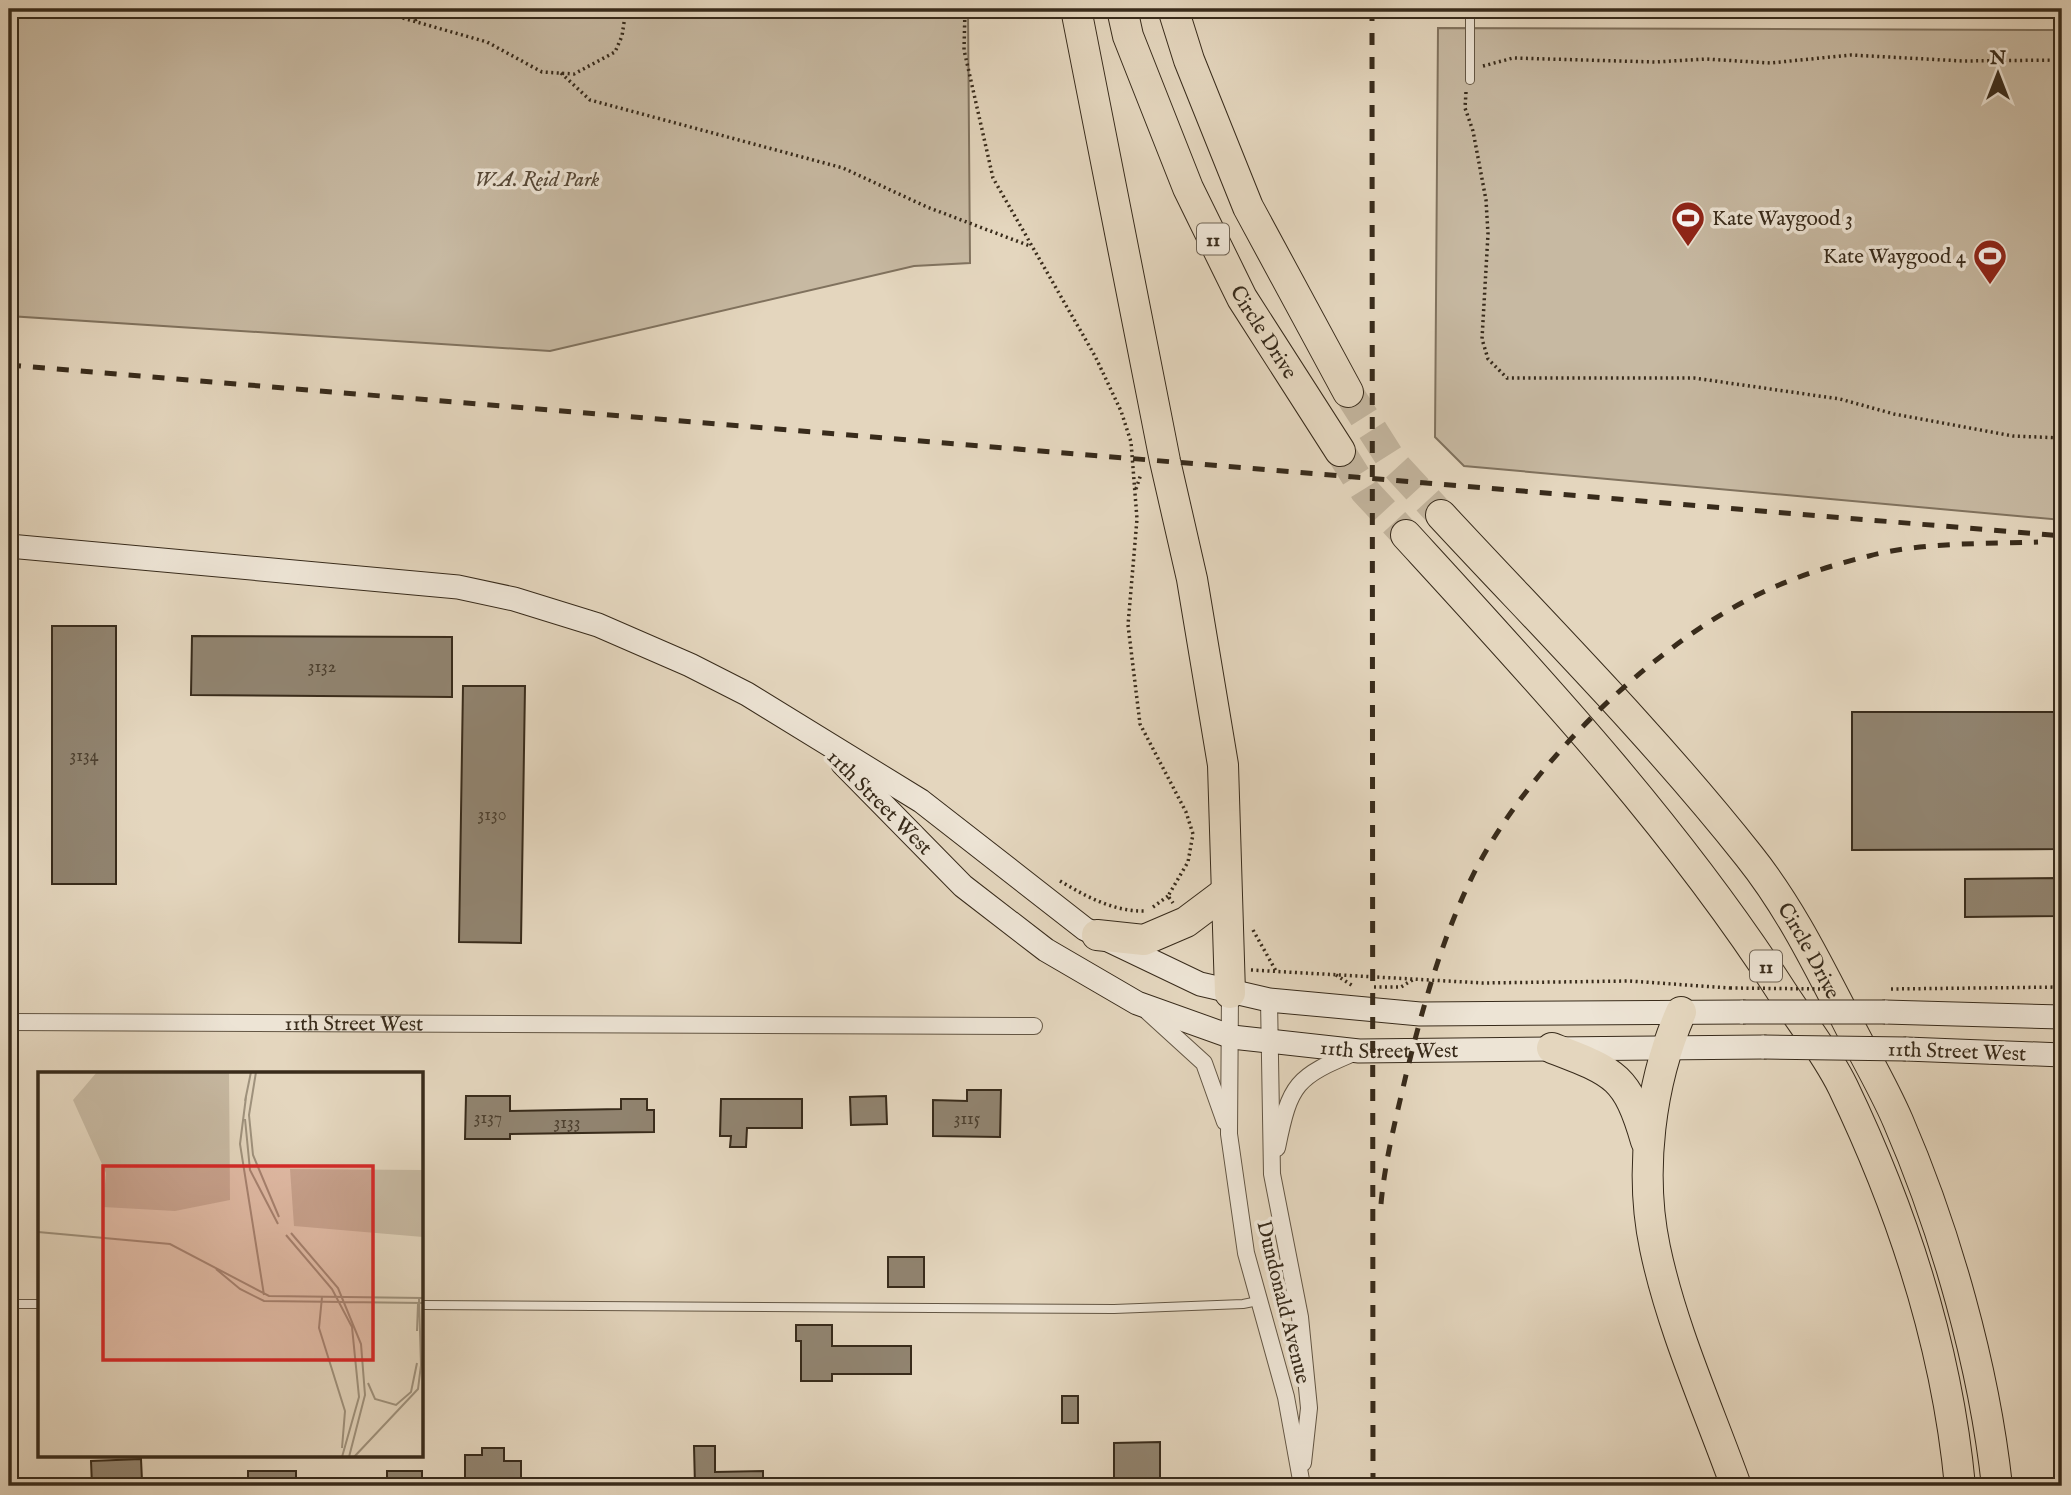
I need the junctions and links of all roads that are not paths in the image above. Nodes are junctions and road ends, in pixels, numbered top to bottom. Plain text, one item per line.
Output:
1 (1076, 9) edge
2 (1122, 9) edge
3 (1173, 9) edge
4 (1470, 9) edge
5 (1470, 80) road end
6 (1348, 392) tunnel mouth
7 (1340, 451) tunnel mouth
8 (1440, 515) tunnel mouth
9 (1406, 535) tunnel mouth
10 (9, 546) edge
11 (820, 742) junction
12 (1226, 892) junction
13 (1097, 934) junction
14 (1230, 979) junction
15 (1269, 1000) junction
16 (1137, 1003) junction
17 (1681, 1012) junction
18 (2062, 1017) edge
19 (9, 1021) edge
20 (1034, 1027) dead end
21 (1232, 1037) junction
22 (1270, 1043) junction
23 (1666, 1046) junction
24 (1552, 1048) junction
25 (1359, 1051) junction
26 (2062, 1055) edge
27 (1229, 1134) junction
28 (1648, 1148) junction
29 (1272, 1174) junction
30 (1258, 1300) junction
31 (9, 1304) edge
32 (38, 1304) edge
33 (424, 1306) edge
34 (1301, 1483) edge
35 (1736, 1486) edge
36 (1960, 1486) edge
37 (1997, 1486) edge

1 - 12 highway
2 - 7 highway, Circle Drive / 11
3 - 6 highway, Circle Drive / 11
4 - 5 lane
8 - 37 highway, Circle Drive / 11
9 - 36 highway, Circle Drive / 11
10 - 11 main road, 11th Street West
11 - 13 main road, 11th Street West
11 - 16 main road, 11th Street West
12 - 13 highway
12 - 14 highway
13 - 14 main road, 11th Street West
14 - 15 main road, 11th Street West
14 - 21 street, Dundonald Avenue
15 - 17 main road, 11th Street West
15 - 22 street, Dundonald Avenue
16 - 21 main road, 11th Street West
16 - 27 street, Dundonald Avenue
17 - 18 main road, 11th Street West, bridge
17 - 23 highway
19 - 20 street, 11th Street West
21 - 22 main road, 11th Street West
21 - 27 street, Dundonald Avenue
22 - 25 main road, 11th Street West
22 - 29 street, Dundonald Avenue
23 - 24 main road, 11th Street West
23 - 26 main road, 11th Street West, bridge
23 - 28 highway
24 - 25 main road, 11th Street West
24 - 28 highway
25 - 29 street, Dundonald Avenue
27 - 30 street, Dundonald Avenue
28 - 35 highway
29 - 34 street, Dundonald Avenue
30 - 33 lane
30 - 34 street, Dundonald Avenue
31 - 32 lane

